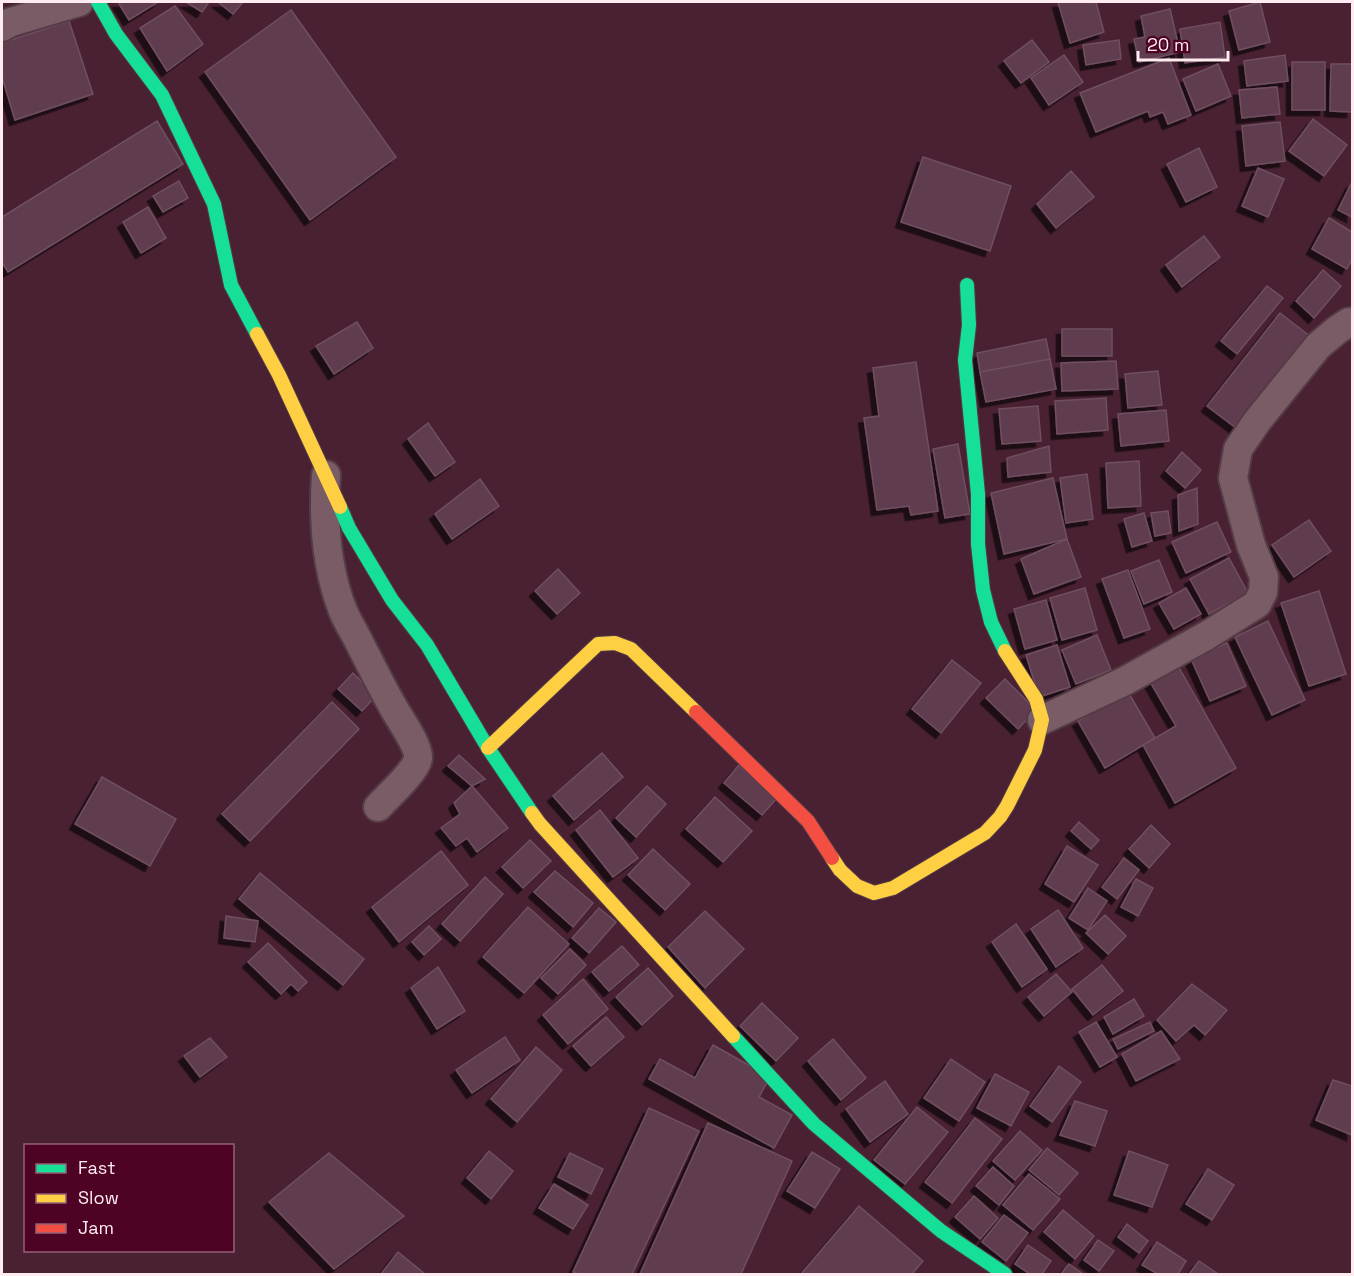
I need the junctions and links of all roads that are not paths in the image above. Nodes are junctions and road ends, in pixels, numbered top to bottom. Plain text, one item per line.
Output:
1 (79, 2) edge
2 (98, 2) edge
3 (2, 27) edge
4 (967, 285) dead end
5 (1353, 322) edge
6 (326, 475) junction
7 (1042, 720) junction
8 (488, 748) junction
9 (378, 807) dead end
10 (1005, 1275) edge

1 - 3 street
2 - 6 street
4 - 7 street
5 - 7 street
6 - 8 street
6 - 9 street
7 - 8 street
8 - 10 street

